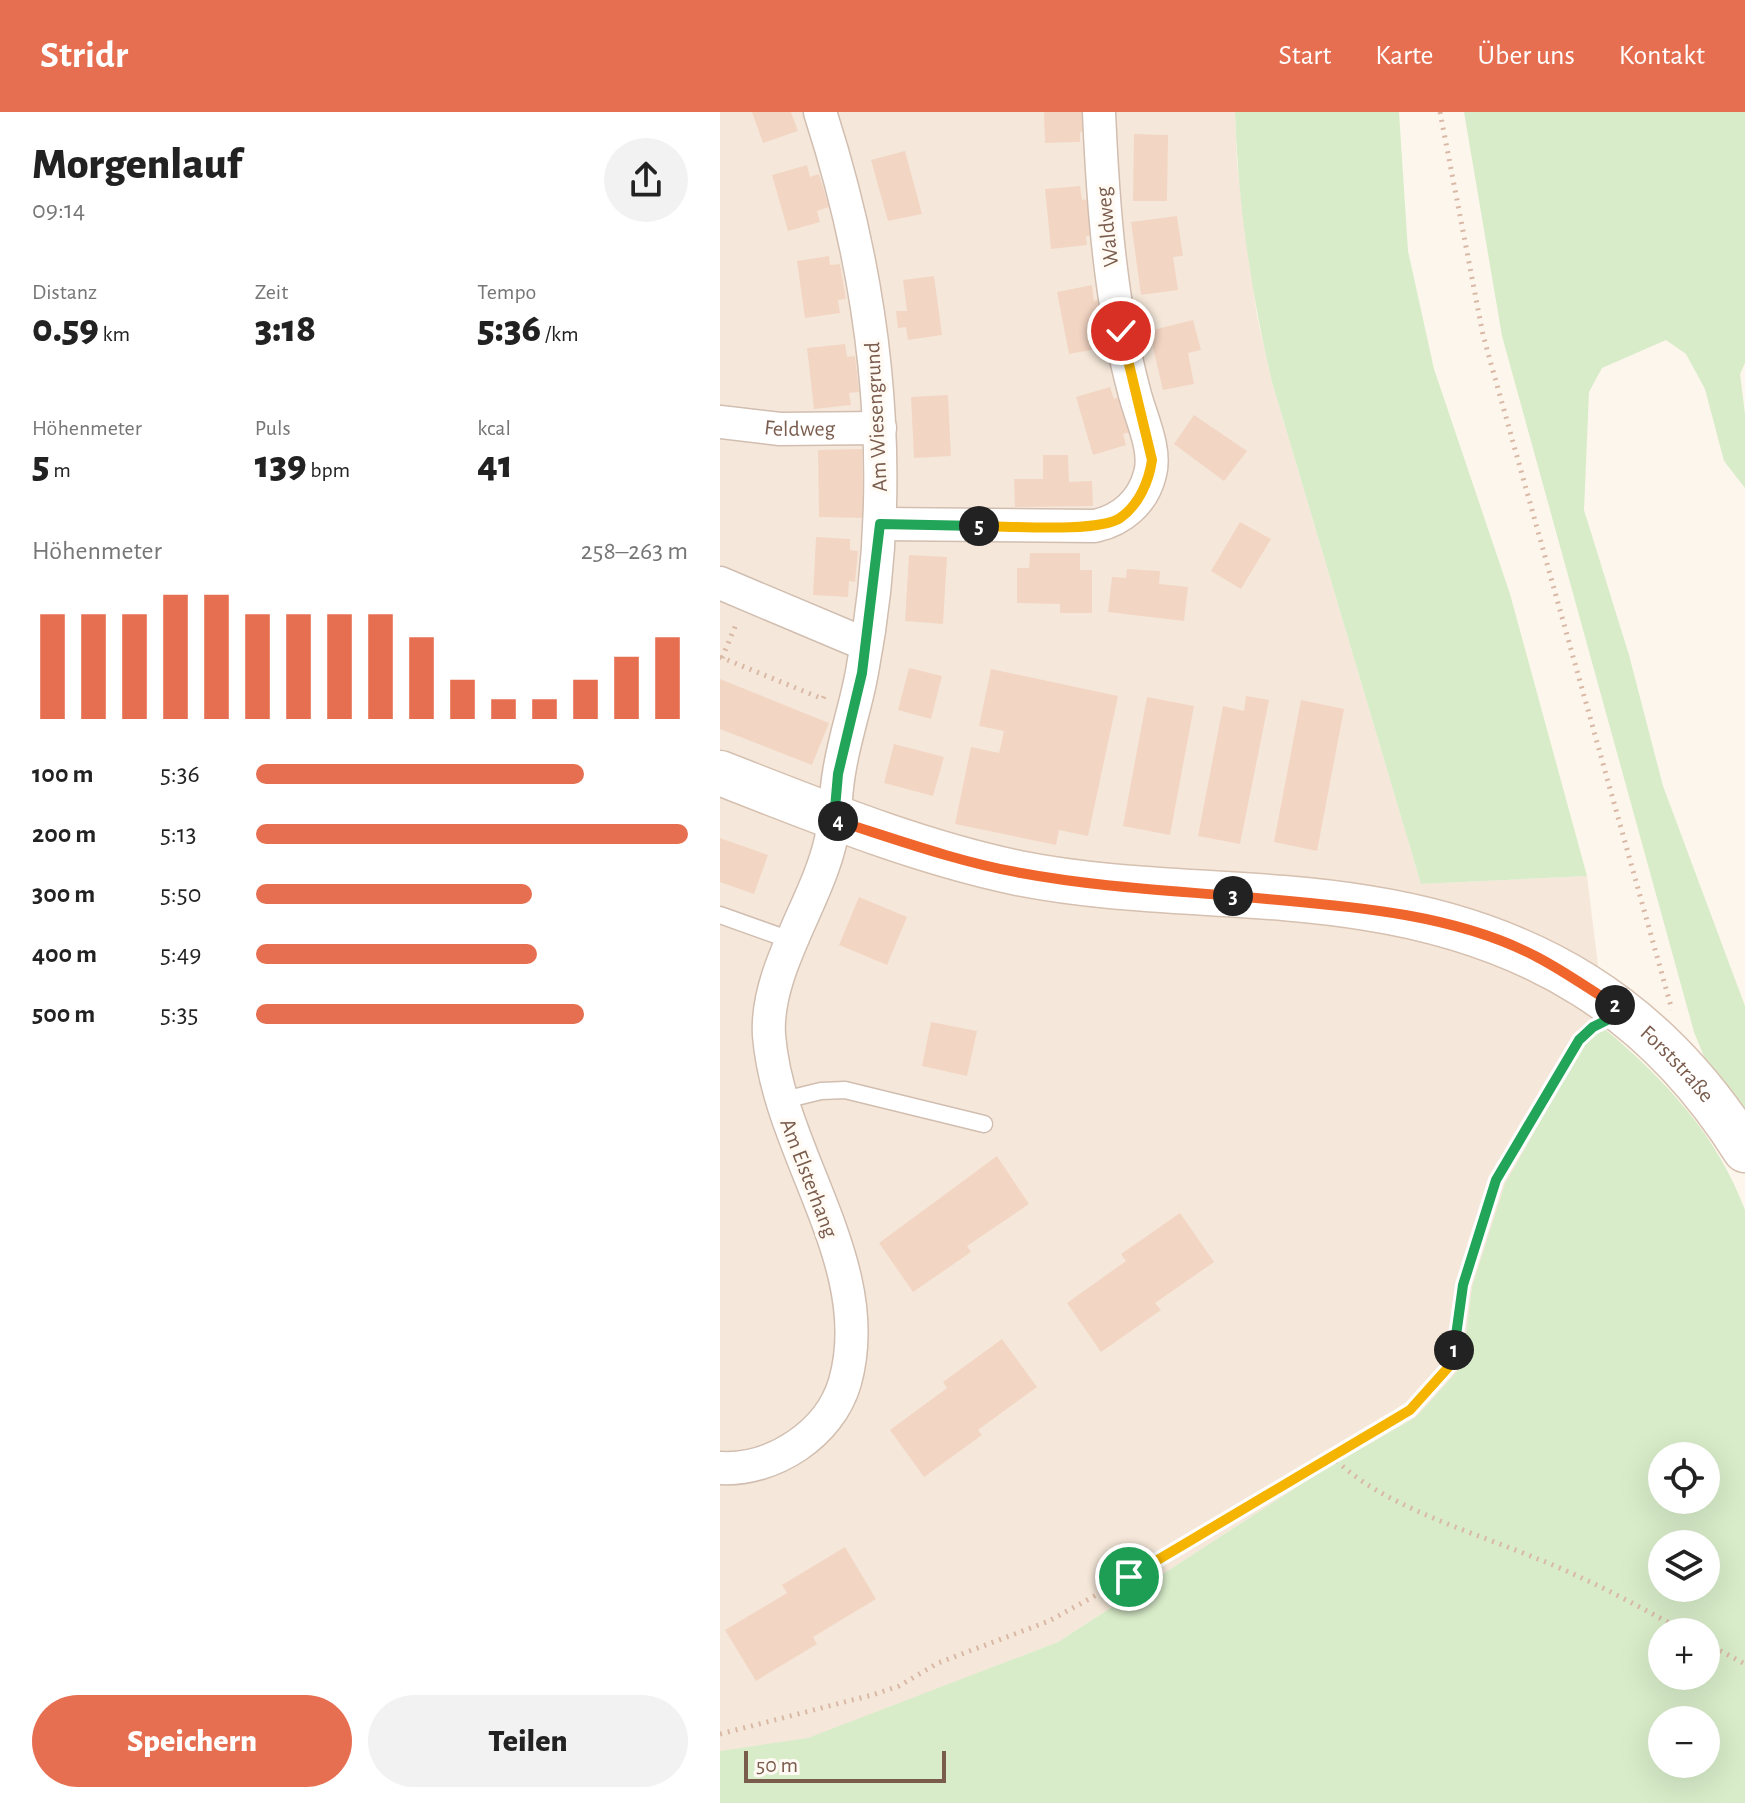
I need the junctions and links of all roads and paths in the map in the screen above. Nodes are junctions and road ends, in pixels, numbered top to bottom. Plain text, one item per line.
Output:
1 (820, 112) edge
2 (1099, 112) edge
3 (1440, 112) edge
4 (720, 422) edge
5 (880, 428) junction
6 (880, 524) junction
7 (734, 589) edge
8 (867, 640) junction
9 (721, 658) edge
10 (826, 692) dead end
11 (720, 773) edge
12 (834, 820) junction
13 (720, 915) edge
14 (793, 941) junction
15 (1625, 1011) junction
16 (1673, 1011) dead end
17 (780, 1101) junction
18 (984, 1124) dead end
19 (1745, 1150) edge
20 (1331, 1455) junction
21 (720, 1468) edge
22 (1661, 1618) edge
23 (1720, 1651) edge
24 (1745, 1664) edge
25 (720, 1734) edge

1 - 5 street, Am Wiesengrund
2 - 6 street, Waldweg
3 - 16 path
4 - 5 street, Feldweg
5 - 6 street, Am Wiesengrund
6 - 8 street, Am Wiesengrund
7 - 8 street
7 - 9 path
8 - 12 street, Am Wiesengrund
9 - 10 path
11 - 12 street, Forststraße
12 - 14 street, Am Elsterhang
12 - 15 street, Forststraße
13 - 14 lane
14 - 17 street, Am Elsterhang
15 - 19 street, Forststraße
15 - 20 path
17 - 18 lane
17 - 21 street, Am Elsterhang
20 - 22 path
20 - 25 path
23 - 24 path

